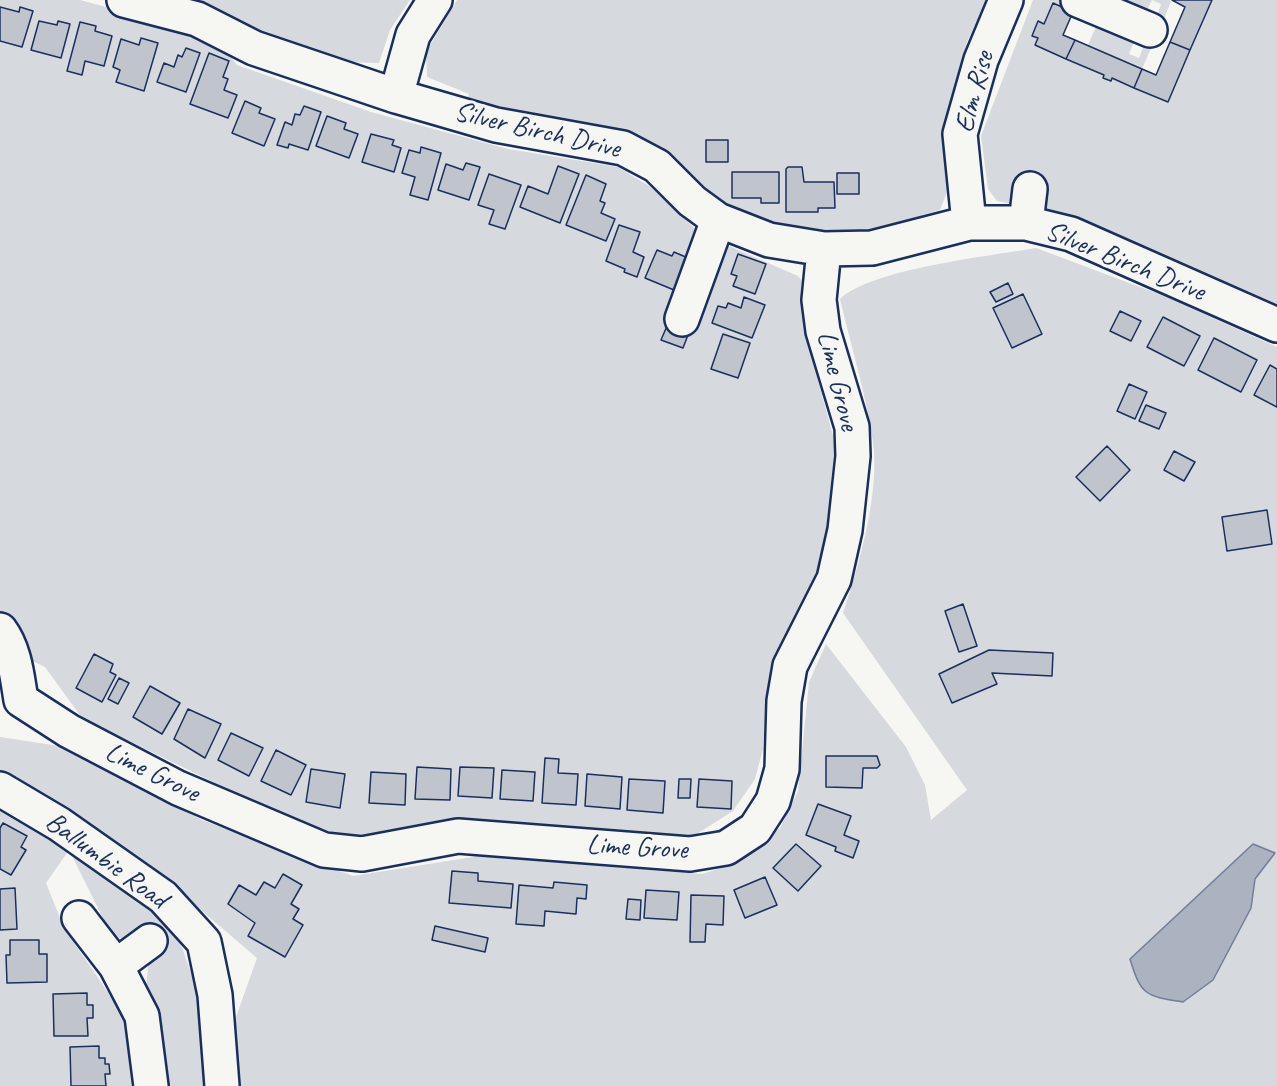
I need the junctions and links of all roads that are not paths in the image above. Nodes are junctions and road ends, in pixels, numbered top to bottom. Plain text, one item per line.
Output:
1 (124, 0) edge
2 (435, 0) edge
3 (1006, 0) edge
4 (1078, 0) edge
5 (1150, 30) dead end
6 (396, 96) junction
7 (1030, 189) dead end
8 (718, 220) junction
9 (969, 223) junction
10 (1026, 223) junction
11 (824, 249) junction
12 (682, 319) dead end
13 (1277, 325) edge
14 (0, 630) edge
15 (0, 789) edge
16 (79, 918) dead end
17 (150, 941) dead end
18 (116, 966) junction
19 (151, 1086) edge
20 (222, 1086) edge

1 - 6 street, Silver Birch Drive
2 - 6 street
3 - 9 street, Elm Rise
4 - 5 street
6 - 8 street, Silver Birch Drive
7 - 10 street
8 - 11 street, Silver Birch Drive
8 - 12 street
9 - 10 street, Silver Birch Drive
9 - 11 street, Silver Birch Drive
10 - 13 street, Silver Birch Drive
11 - 14 street, Lime Grove
15 - 20 street, Ballumbie Road
16 - 18 street
17 - 18 street
18 - 19 street

